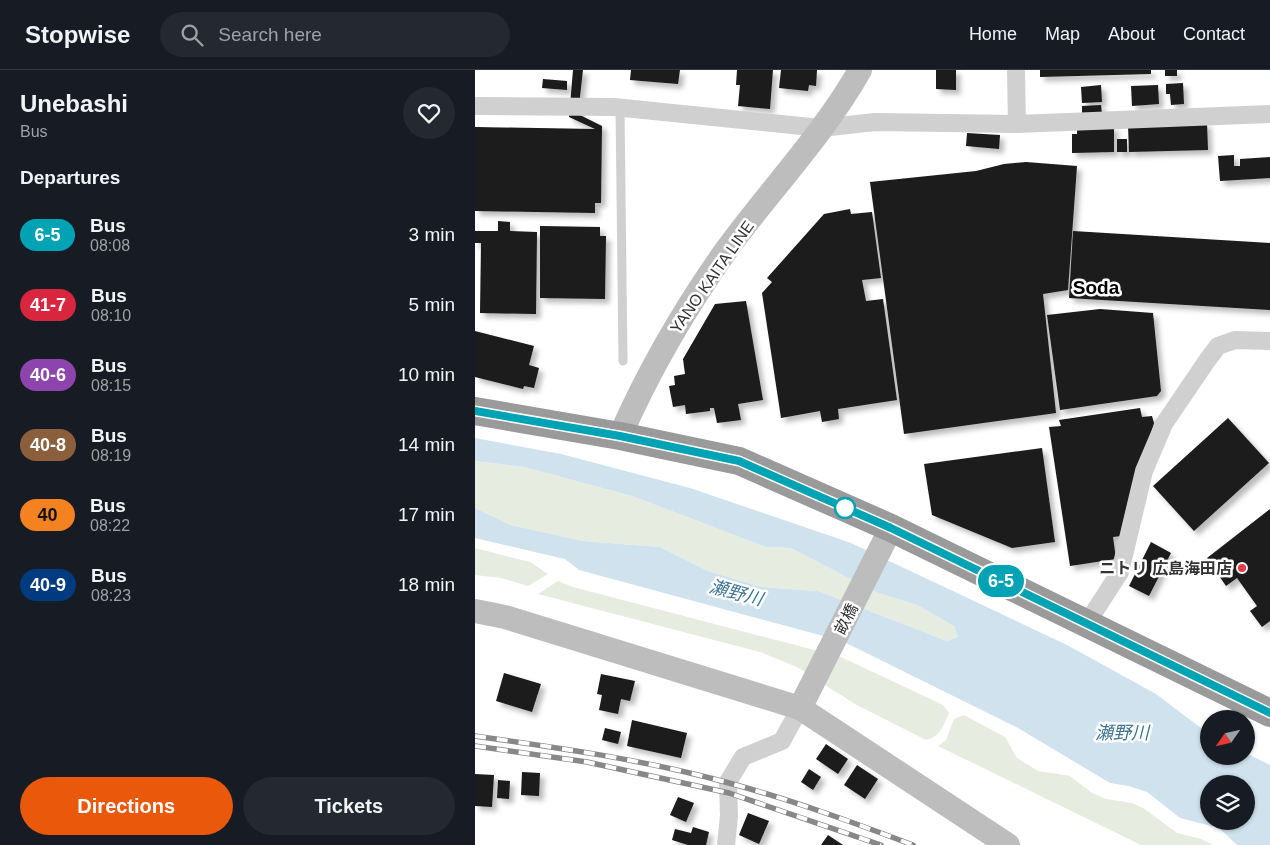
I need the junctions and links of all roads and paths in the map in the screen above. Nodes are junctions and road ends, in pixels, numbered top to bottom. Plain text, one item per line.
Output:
1 (841, 70) edge
2 (860, 70) edge
3 (1016, 70) edge
4 (475, 106) edge
5 (620, 108) junction
6 (1270, 114) edge
7 (1017, 124) junction
8 (821, 128) junction
9 (1270, 341) edge
10 (623, 360) dead end
11 (475, 410) edge
12 (620, 436) junction
13 (885, 540) junction
14 (475, 611) edge
15 (1087, 622) junction
16 (800, 708) junction
17 (1270, 713) edge
18 (726, 845) edge
19 (1008, 845) edge

1 - 8 street, YANO KAITA LINE
2 - 8 street, YANO KAITA LINE
3 - 7 street
4 - 5 street
5 - 8 street
5 - 10 lane
6 - 7 street
7 - 8 street
8 - 12 street, YANO KAITA LINE
9 - 15 street
11 - 12 highway
12 - 13 highway
13 - 15 highway
13 - 16 street, 畝橋
14 - 16 street
15 - 17 highway
16 - 18 street
16 - 19 street

